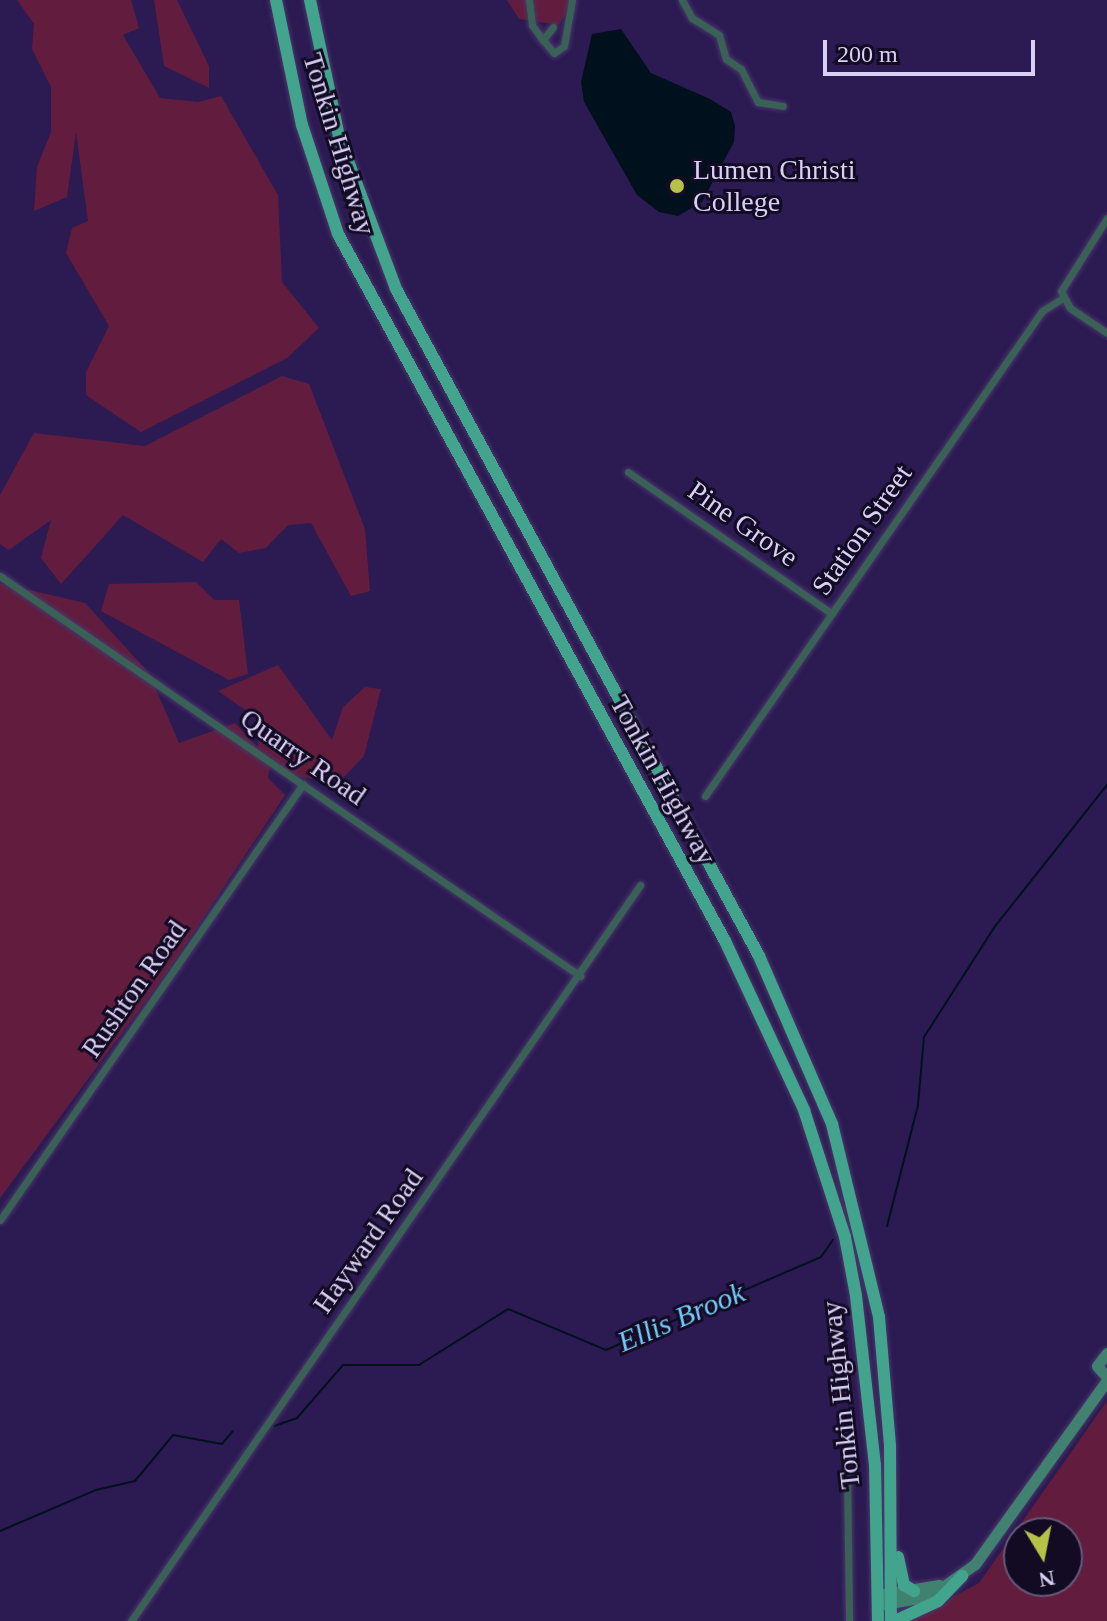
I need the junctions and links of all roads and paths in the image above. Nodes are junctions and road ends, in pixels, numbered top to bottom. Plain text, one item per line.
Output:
1 (276, 0) edge
2 (310, 0) edge
3 (529, 0) edge
4 (572, 0) edge
5 (682, 0) edge
6 (553, 27) dead end
7 (543, 41) junction
8 (783, 106) dead end
9 (1107, 218) edge
10 (1063, 298) junction
11 (1107, 333) edge
12 (628, 472) dead end
13 (0, 576) edge
14 (831, 613) junction
15 (303, 784) junction
16 (705, 796) dead end
17 (640, 885) dead end
18 (580, 976) junction
19 (0, 1220) edge
20 (1107, 1353) edge
21 (1104, 1376) edge
22 (890, 1446) junction
23 (847, 1472) dead end
24 (962, 1576) junction
25 (914, 1591) junction
26 (892, 1599) junction
27 (877, 1600) junction
28 (131, 1621) edge
29 (849, 1621) edge
30 (878, 1621) edge
31 (893, 1621) edge

1 - 27 highway, Tonkin Highway
2 - 22 highway, Tonkin Highway
3 - 7 street
4 - 7 street
5 - 8 street
6 - 7 street
9 - 10 street
10 - 11 street
10 - 14 street, Station Street
12 - 14 street, Pine Grove
13 - 15 street, Quarry Road
14 - 16 street, Station Street
15 - 18 street, Quarry Road
15 - 19 street, Rushton Road
17 - 18 street, Hayward Road
18 - 28 street, Hayward Road
20 - 21 main road
21 - 24 main road
22 - 25 highway
22 - 26 highway, Tonkin Highway
23 - 29 street
24 - 25 main road
24 - 26 main road
24 - 31 highway
25 - 26 main road
26 - 27 main road
26 - 31 highway, Tonkin Highway
27 - 30 highway, Tonkin Highway

